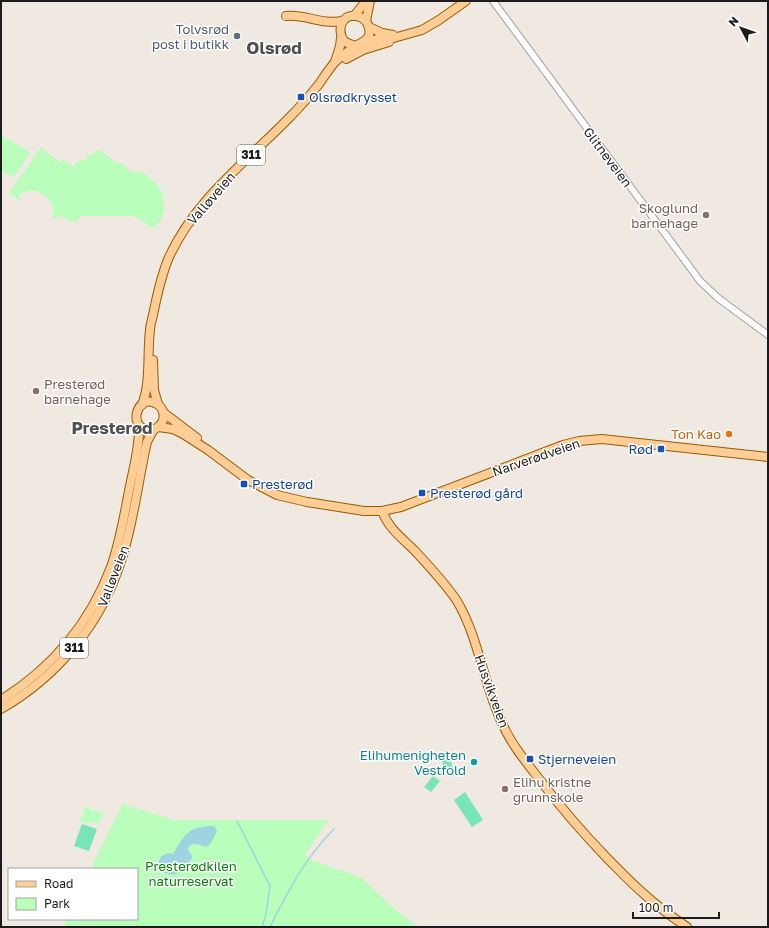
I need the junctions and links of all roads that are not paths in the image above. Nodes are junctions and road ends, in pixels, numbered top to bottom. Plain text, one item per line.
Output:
1 (366, 1) edge
2 (370, 1) edge
3 (466, 1) edge
4 (493, 1) edge
5 (354, 16) junction
6 (343, 21) junction
7 (368, 24) junction
8 (405, 35) junction
9 (340, 36) junction
10 (365, 42) junction
11 (355, 46) junction
12 (334, 63) junction
13 (326, 74) junction
14 (153, 317) junction
15 (768, 335) edge
16 (158, 404) junction
17 (142, 405) junction
18 (164, 413) junction
19 (139, 425) junction
20 (156, 428) junction
21 (208, 450) junction
22 (768, 457) edge
23 (382, 511) junction
24 (1, 700) edge
25 (1, 710) edge
26 (687, 927) edge

1 - 5 main road
2 - 7 main road
3 - 8 main road
4 - 15 street, Glitneveien
5 - 6 main road
5 - 7 main road
6 - 9 main road, 311
6 - 9 main road
7 - 8 main road
7 - 10 main road
8 - 10 main road
8 - 13 main road
9 - 11 main road
9 - 12 main road, Valløveien / 311
10 - 11 main road, 311
11 - 12 main road, Valløveien / 311
12 - 13 main road, Valløveien / 311
13 - 14 main road, Valløveien / 311
14 - 16 main road, Valløveien / 311
14 - 17 main road, Valløveien / 311
16 - 17 main road
16 - 18 main road, 311
17 - 19 main road, 311
18 - 20 main road, 311
18 - 21 main road
19 - 20 main road
19 - 24 main road, Valløveien / 311
20 - 21 main road
20 - 25 main road, Valløveien / 311
21 - 23 main road, Narverødveien
22 - 23 main road, Narverødveien
23 - 26 main road, Husvikveien

